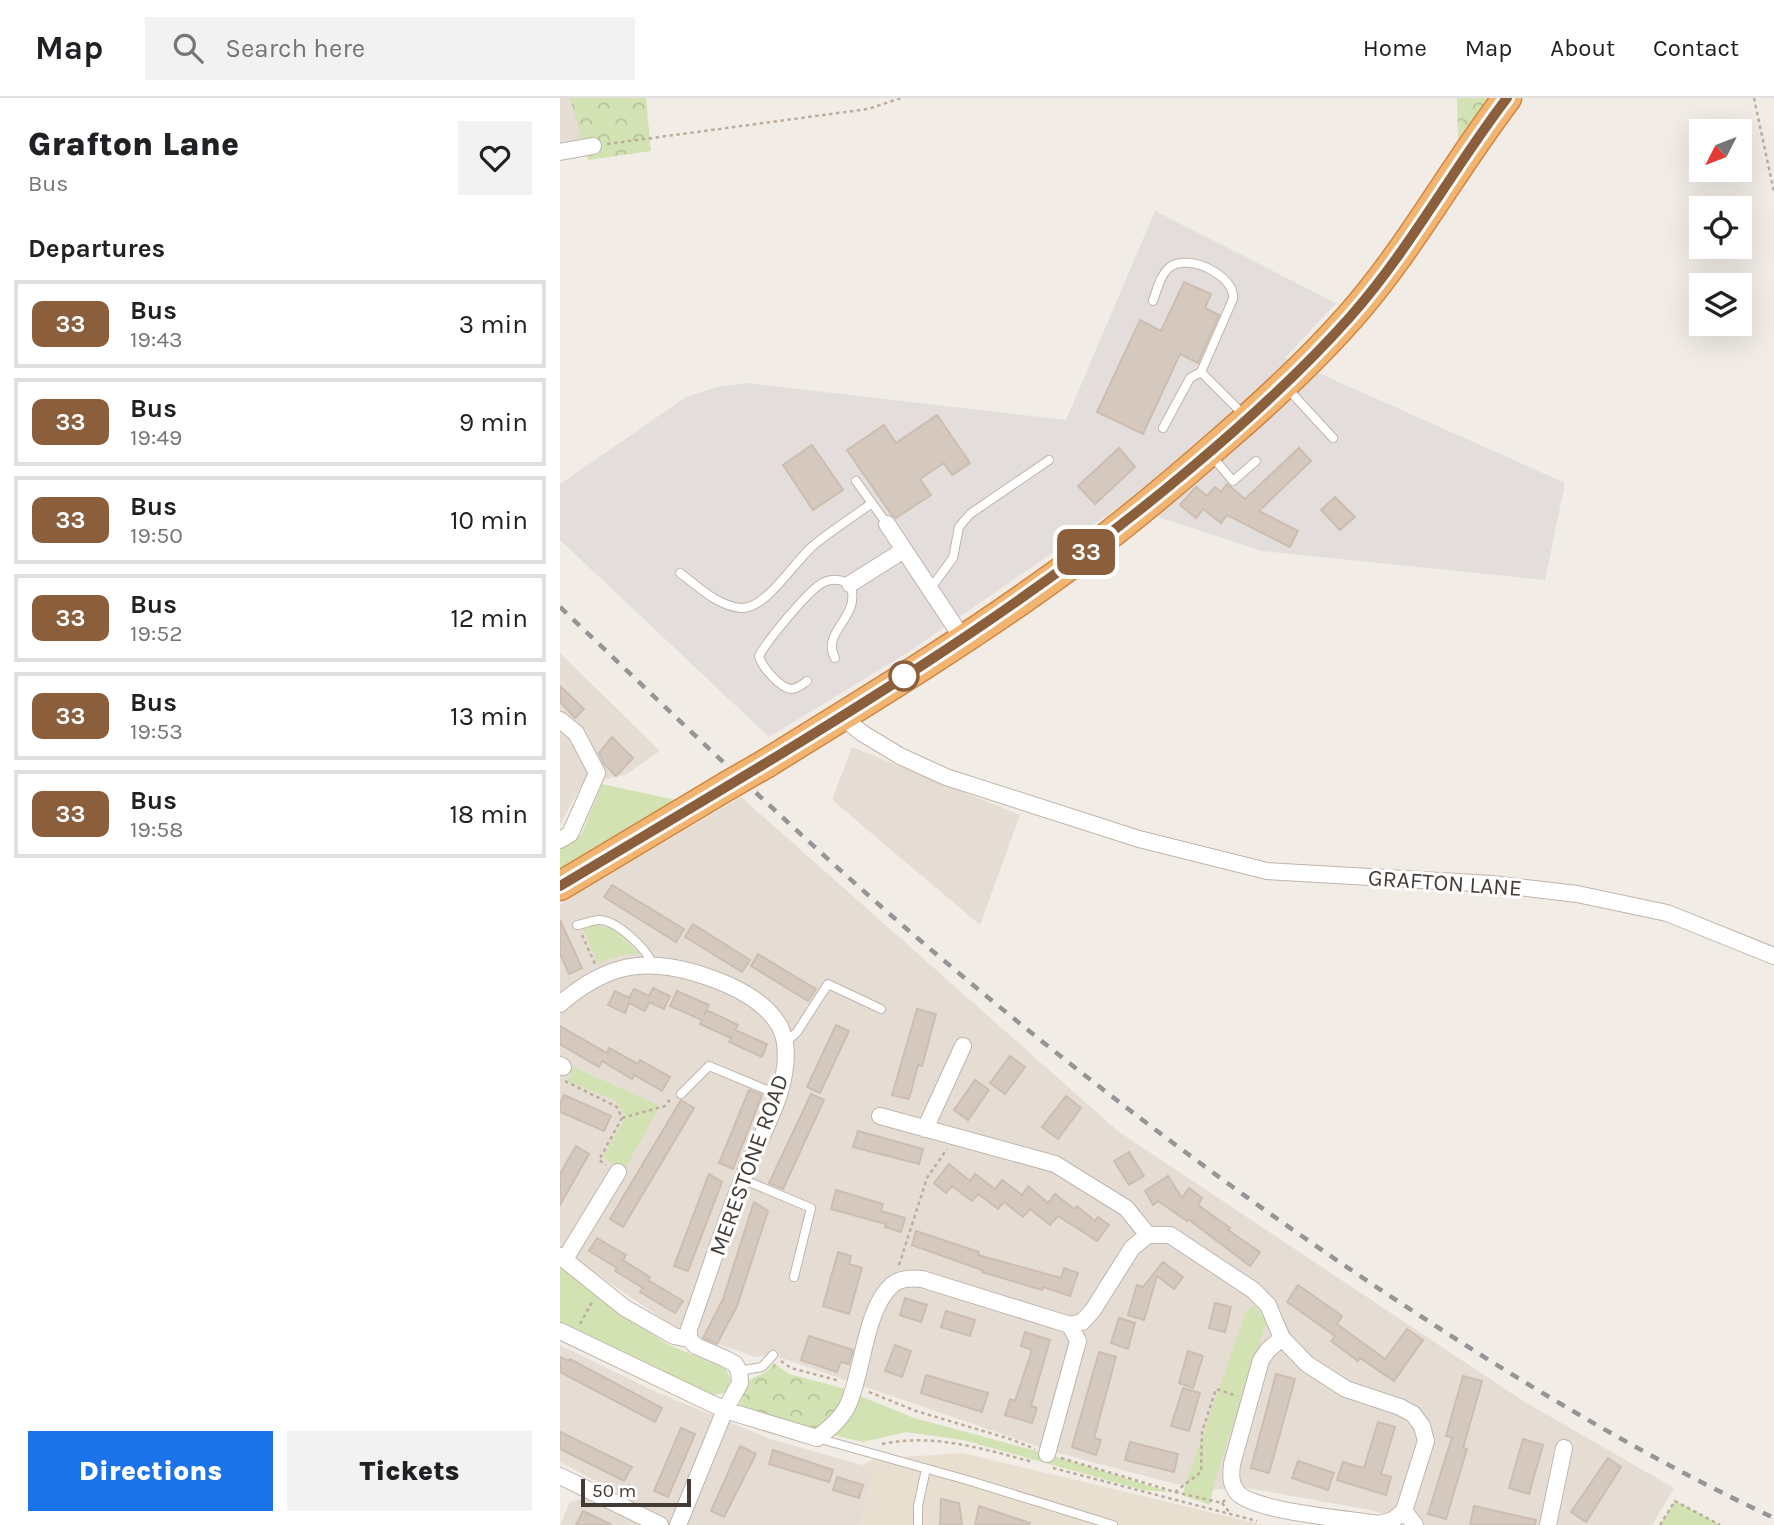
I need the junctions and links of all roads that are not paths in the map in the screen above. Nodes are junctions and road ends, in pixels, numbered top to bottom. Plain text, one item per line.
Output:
1 (1507, 98) edge
2 (593, 146) road end
3 (560, 152) edge
4 (1153, 302) dead end
5 (1201, 372) junction
6 (1284, 384) junction
7 (1247, 419) junction
8 (1163, 428) dead end
9 (1333, 438) dead end
10 (1209, 453) junction
11 (1049, 460) dead end
12 (1256, 461) dead end
13 (856, 481) dead end
14 (872, 503) junction
15 (887, 524) joint
16 (904, 550) junction
17 (680, 573) dead end
18 (850, 584) junction
19 (930, 589) junction
20 (963, 639) junction
21 (835, 658) dead end
22 (807, 681) dead end
23 (842, 717) junction
24 (560, 720) edge
25 (560, 840) edge
26 (560, 886) edge
27 (578, 925) road end
28 (1774, 956) edge
29 (653, 966) junction
30 (560, 1004) edge
31 (881, 1009) dead end
32 (785, 1043) junction
33 (963, 1046) dead end
34 (681, 1094) road end
35 (779, 1095) junction
36 (880, 1116) dead end
37 (925, 1129) junction
38 (618, 1172) road end
39 (743, 1178) junction
40 (1148, 1235) junction
41 (563, 1257) edge
42 (794, 1277) dead end
43 (1070, 1325) junction
44 (567, 1335) edge
45 (1282, 1338) junction
46 (689, 1339) junction
47 (773, 1355) road end
48 (739, 1371) junction
49 (725, 1410) junction
50 (817, 1438) junction
51 (1563, 1448) dead end
52 (1047, 1454) dead end
53 (926, 1469) junction
54 (562, 1484) edge
55 (1404, 1511) junction
56 (660, 1525) edge
57 (678, 1525) edge
58 (918, 1525) edge
59 (1113, 1525) edge
60 (1415, 1525) edge
61 (1548, 1525) edge

1 - 6 highway
2 - 3 street
4 - 5 lane
5 - 7 lane
5 - 8 lane
6 - 7 highway
6 - 9 lane
7 - 10 highway
10 - 12 lane
10 - 20 highway
11 - 19 lane
13 - 14 lane
14 - 15 lane
14 - 17 lane
15 - 16 street
16 - 18 street
16 - 19 street
18 - 21 lane
18 - 22 lane
19 - 20 street
20 - 23 highway
23 - 26 highway, bridge
23 - 28 street, GRAFTON LANE
24 - 25 street
27 - 29 lane
29 - 30 street, MERESTONE ROAD
29 - 32 street, MERESTONE ROAD
31 - 32 lane
32 - 35 street, MERESTONE ROAD
33 - 37 street
34 - 35 lane
35 - 39 street, MERESTONE ROAD
36 - 37 street
37 - 40 street
38 - 41 street
39 - 42 lane
39 - 46 street, MERESTONE ROAD
40 - 43 street
40 - 45 street
41 - 46 street
43 - 50 street
43 - 52 street
44 - 49 street
45 - 55 street
45 - 55 street
46 - 48 street
47 - 48 lane
48 - 49 street
49 - 50 street
49 - 57 street
50 - 53 lane
51 - 61 street
53 - 58 lane
53 - 59 lane
54 - 56 street
55 - 60 street

